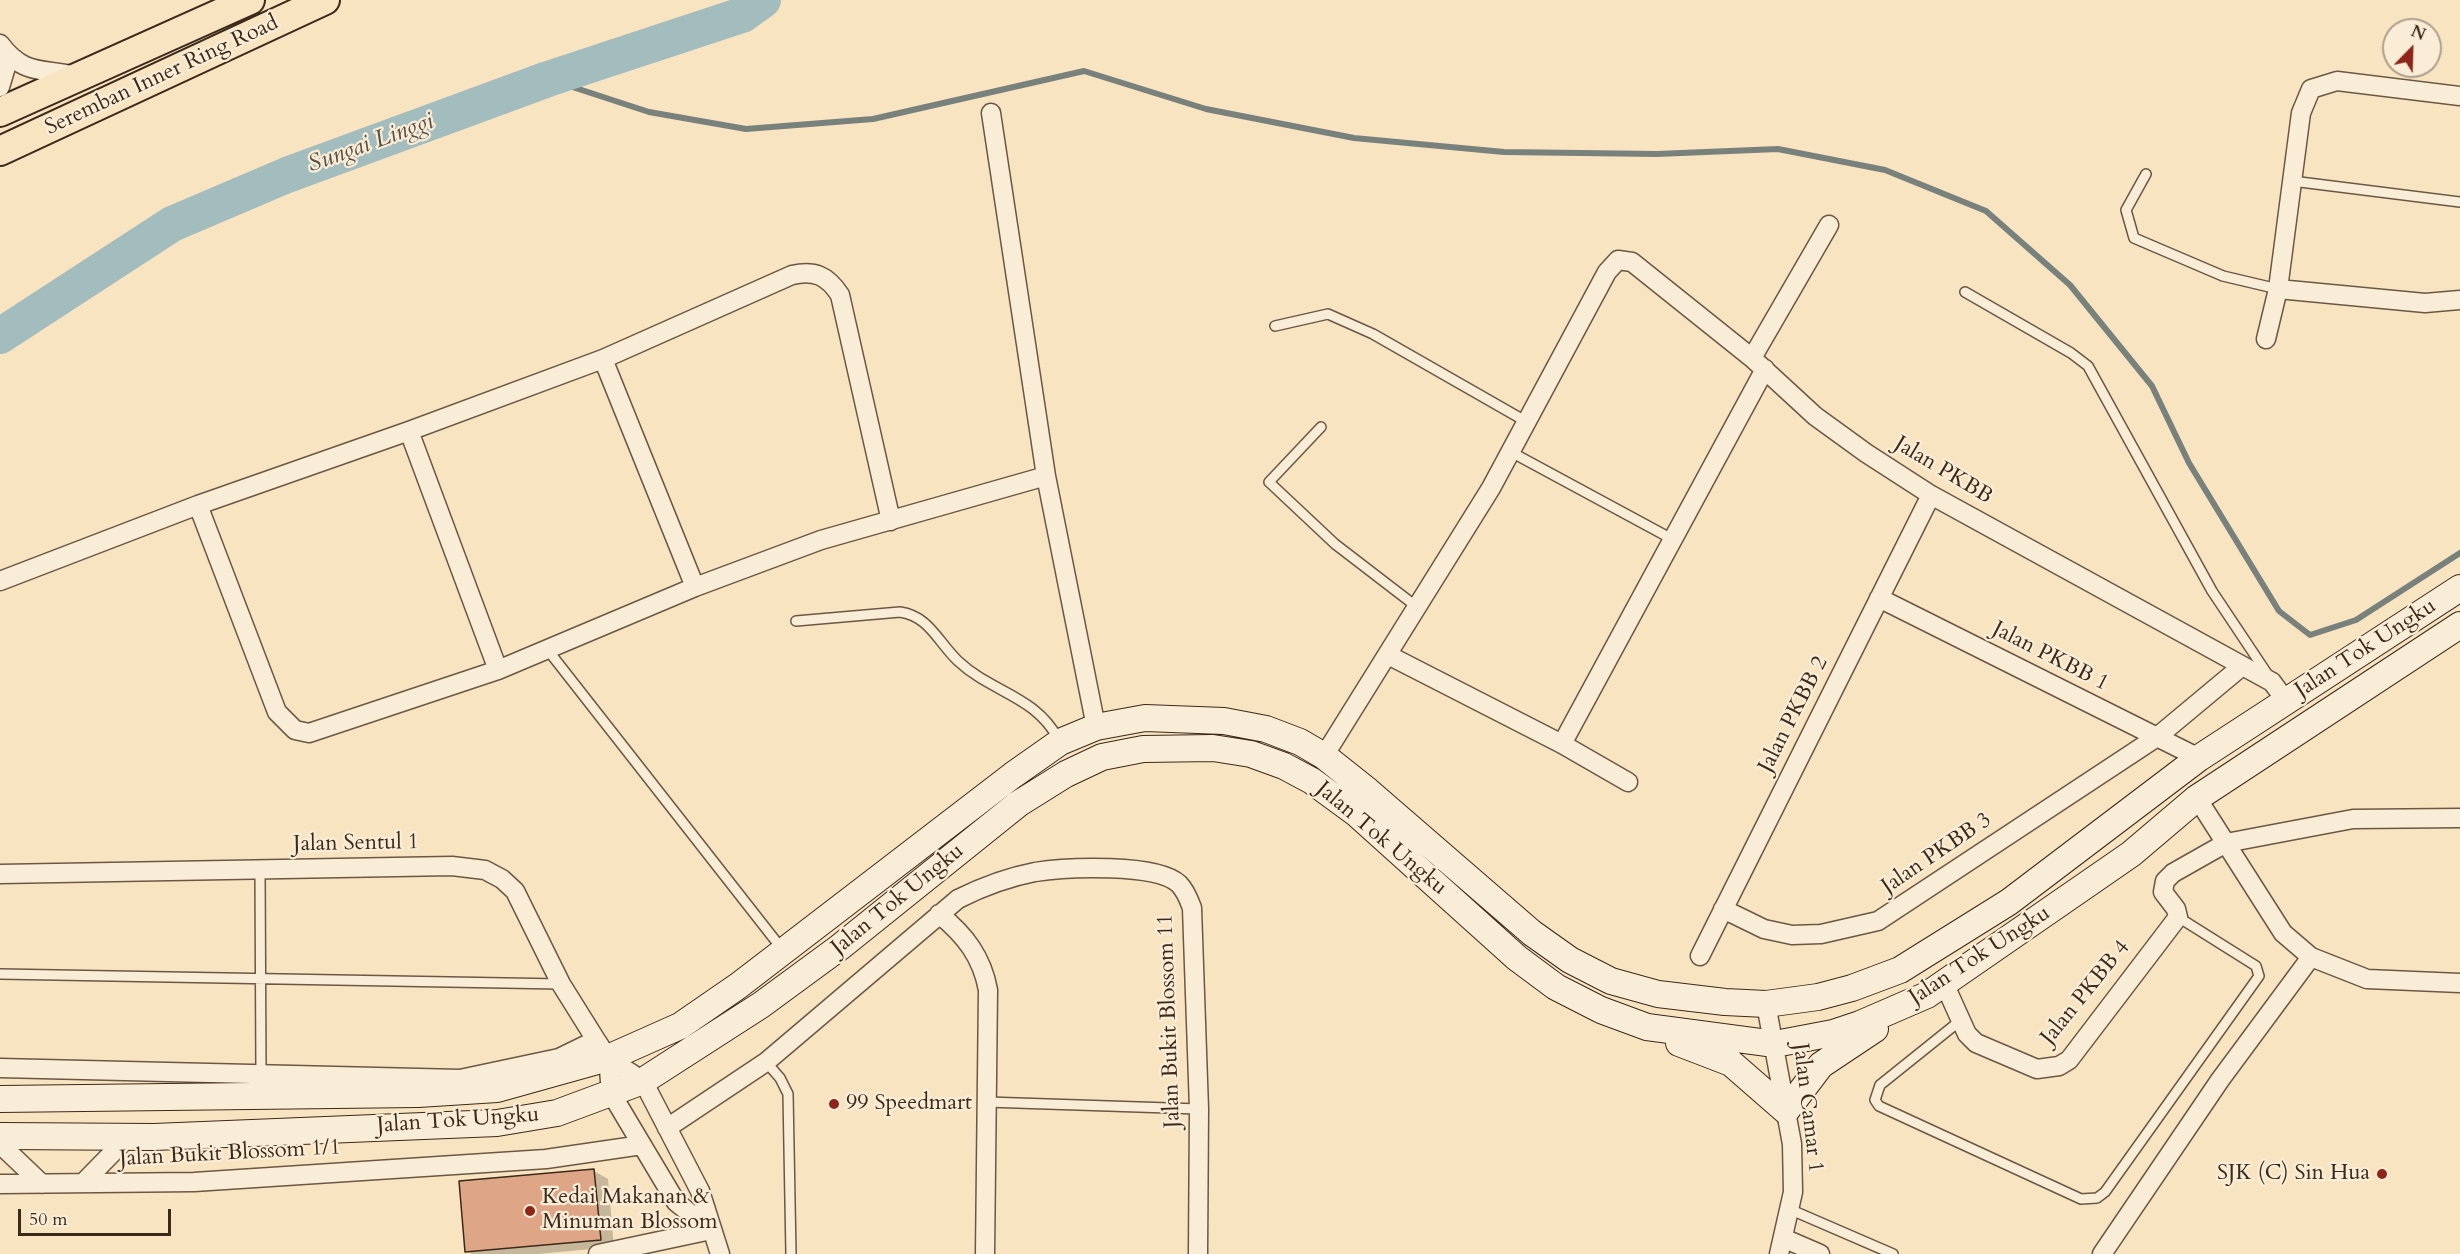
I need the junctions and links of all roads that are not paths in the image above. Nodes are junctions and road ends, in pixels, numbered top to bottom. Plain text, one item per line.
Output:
1 (250, 0) edge
2 (325, 0) edge
3 (5, 51) edge
4 (81, 77) junction
5 (0, 87) edge
6 (2460, 96) edge
7 (0, 112) edge
8 (991, 113) dead end
9 (0, 151) edge
10 (2146, 174) dead end
11 (2292, 181) junction
12 (2460, 202) edge
13 (1829, 225) dead end
14 (2278, 289) junction
15 (1965, 292) dead end
16 (2460, 300) edge
17 (1275, 326) dead end
18 (2266, 339) dead end
19 (603, 359) junction
20 (1759, 363) junction
21 (1527, 422) junction
22 (1321, 427) dead end
23 (409, 431) junction
24 (1511, 452) junction
25 (1046, 476) junction
26 (1931, 495) junction
27 (198, 505) junction
28 (891, 520) junction
29 (1672, 539) junction
30 (0, 581) edge
31 (694, 587) junction
32 (2460, 588) edge
33 (1879, 598) junction
34 (1417, 607) junction
35 (796, 621) dead end
36 (2460, 625) edge
37 (547, 649) junction
38 (1388, 655) junction
39 (2241, 667) junction
40 (498, 670) junction
41 (2279, 692) junction
42 (1095, 727) junction
43 (2157, 737) junction
44 (1060, 742) junction
45 (1562, 744) junction
46 (1324, 756) junction
47 (2199, 758) junction
48 (1628, 782) dead end
49 (2197, 798) junction
50 (2460, 818) edge
51 (2226, 843) junction
52 (260, 870) junction
53 (0, 874) edge
54 (1723, 909) junction
55 (939, 914) junction
56 (2178, 917) junction
57 (784, 952) junction
58 (1700, 956) dead end
59 (2311, 957) junction
60 (0, 974) edge
61 (261, 978) junction
62 (1944, 983) junction
63 (2460, 983) edge
64 (561, 984) junction
65 (1766, 1004) junction
66 (1887, 1013) junction
67 (1961, 1020) junction
68 (1647, 1027) junction
69 (1775, 1044) junction
70 (602, 1049) junction
71 (766, 1062) junction
72 (0, 1068) edge
73 (261, 1074) junction
74 (643, 1081) junction
75 (611, 1093) junction
76 (0, 1099) edge
77 (987, 1102) junction
78 (1199, 1109) junction
79 (1786, 1110) junction
80 (668, 1128) junction
81 (0, 1136) edge
82 (128, 1137) junction
83 (0, 1144) edge
84 (642, 1145) junction
85 (0, 1184) edge
86 (42, 1184) junction
87 (83, 1184) junction
88 (1789, 1209) junction
89 (711, 1230) junction
90 (1781, 1246) edge
91 (598, 1254) edge
92 (720, 1254) edge
93 (791, 1254) edge
94 (985, 1254) edge
95 (1198, 1254) edge
96 (1820, 1254) edge
97 (1893, 1254) edge
98 (2102, 1254) edge

1 - 4 main road, Seremban Inner Ring Road
2 - 9 main road, Seremban Inner Ring Road
3 - 4 street
3 - 5 street
4 - 7 main road, Seremban Inner Ring Road
6 - 11 street
8 - 25 street
10 - 14 lane
11 - 12 lane
11 - 14 street
13 - 20 street
14 - 16 street
14 - 18 street
15 - 41 lane
17 - 21 lane
19 - 23 street
19 - 28 street
19 - 31 street
20 - 21 street, Jalan PKBB
20 - 26 street, Jalan PKBB
20 - 29 street
21 - 24 street
22 - 34 lane
23 - 27 street
23 - 40 street
24 - 29 lane
24 - 34 street
25 - 28 street
25 - 42 street
26 - 33 street, Jalan PKBB 2
26 - 39 street, Jalan PKBB
27 - 30 street
27 - 40 street
28 - 31 street
29 - 45 street
31 - 37 street
32 - 41 main road, Jalan Tok Ungku
33 - 43 street, Jalan PKBB 1
33 - 54 street, Jalan PKBB 2
34 - 38 street
35 - 44 lane
36 - 49 main road, Jalan Tok Ungku
37 - 40 street
37 - 57 lane
38 - 45 street
38 - 46 street
39 - 41 street, Jalan PKBB
39 - 43 street, Jalan PKBB 3
41 - 47 main road, Jalan Tok Ungku
42 - 44 main road, Jalan Tok Ungku
42 - 46 main road, Jalan Tok Ungku
43 - 47 street, Jalan PKBB 1
43 - 54 street, Jalan PKBB 3
44 - 57 main road, Jalan Tok Ungku
45 - 48 street
46 - 65 main road, Jalan Tok Ungku
47 - 65 main road, Jalan Tok Ungku
49 - 51 street
49 - 62 main road, Jalan Tok Ungku
50 - 51 street
51 - 56 street
51 - 59 street
52 - 53 street, Jalan Sentul 1
52 - 61 lane
52 - 64 street, Jalan Sentul 1
54 - 58 street, Jalan PKBB 2
55 - 71 street, Jalan Bukit Blossom 11
55 - 77 street
55 - 78 street, Jalan Bukit Blossom 11
56 - 67 street, Jalan PKBB 4
56 - 67 lane
57 - 70 main road, Jalan Tok Ungku
59 - 63 street
59 - 98 street
60 - 61 lane
61 - 64 lane
61 - 73 lane
62 - 66 main road, Jalan Tok Ungku
62 - 67 street, Jalan PKBB 4
64 - 70 street, Jalan Sentul 1
65 - 69 street, Jalan Camar 1
66 - 69 main road, Jalan Tok Ungku
66 - 79 main road
68 - 69 main road, Jalan Tok Ungku
68 - 74 main road, Jalan Tok Ungku
68 - 79 main road
69 - 79 street, Jalan Camar 1
70 - 73 street
70 - 74 street
70 - 75 street
70 - 76 main road, Jalan Tok Ungku
71 - 80 street, Jalan Bukit Blossom 11
71 - 93 lane
72 - 73 street
74 - 75 main road, Jalan Tok Ungku
74 - 80 street
75 - 82 main road, Jalan Tok Ungku
75 - 84 street
77 - 78 lane
77 - 94 street
78 - 95 street, Jalan Bukit Blossom 11
79 - 88 street, Jalan Camar 1
80 - 89 street
81 - 82 main road, Jalan Tok Ungku
82 - 87 street
83 - 86 street
84 - 87 street, Jalan Bukit Blossom 1/1
84 - 89 street
85 - 86 street, Jalan Bukit Blossom 1/1
86 - 87 street, Jalan Bukit Blossom 1/1
88 - 90 street, Jalan Camar 1
88 - 97 lane
89 - 91 street
89 - 92 street
90 - 96 street

